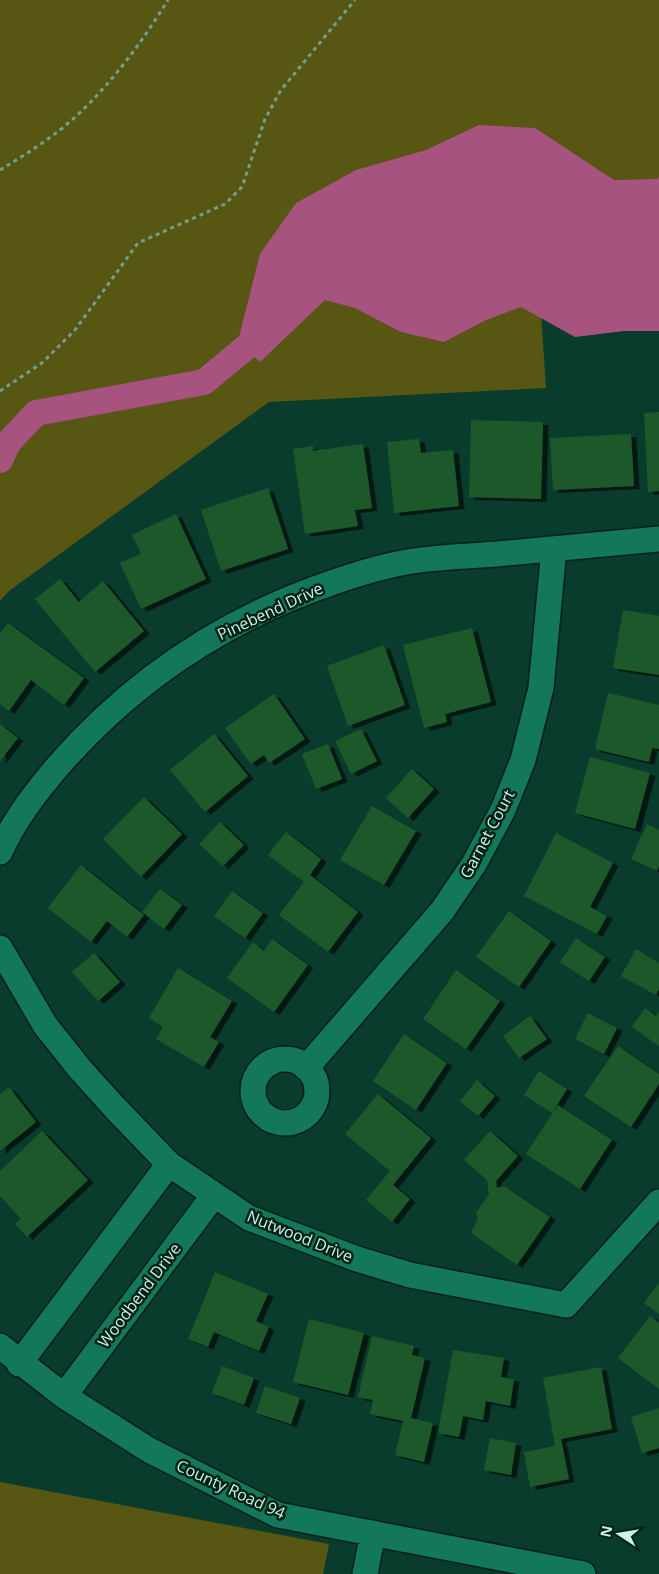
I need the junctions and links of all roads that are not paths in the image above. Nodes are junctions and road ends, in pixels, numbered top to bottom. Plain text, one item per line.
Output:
1 (659, 539) edge
2 (554, 549) junction
3 (0, 852) edge
4 (0, 948) edge
5 (306, 1068) dead end
6 (169, 1164) junction
7 (214, 1195) junction
8 (659, 1202) edge
9 (0, 1346) edge
10 (19, 1364) junction
11 (64, 1396) junction
12 (373, 1533) junction
13 (365, 1574) edge
14 (583, 1574) edge

1 - 2 street, Pinebend Drive
2 - 3 street, Pinebend Drive
2 - 5 street, Garnet Court
4 - 6 street, Nutwood Drive
6 - 7 street, Nutwood Drive
6 - 10 street
7 - 8 street, Nutwood Drive
7 - 11 street, Woodbend Drive
9 - 10 street, County Road 94
10 - 11 street, County Road 94
11 - 12 street, County Road 94
12 - 13 street
12 - 14 street, County Road 94

